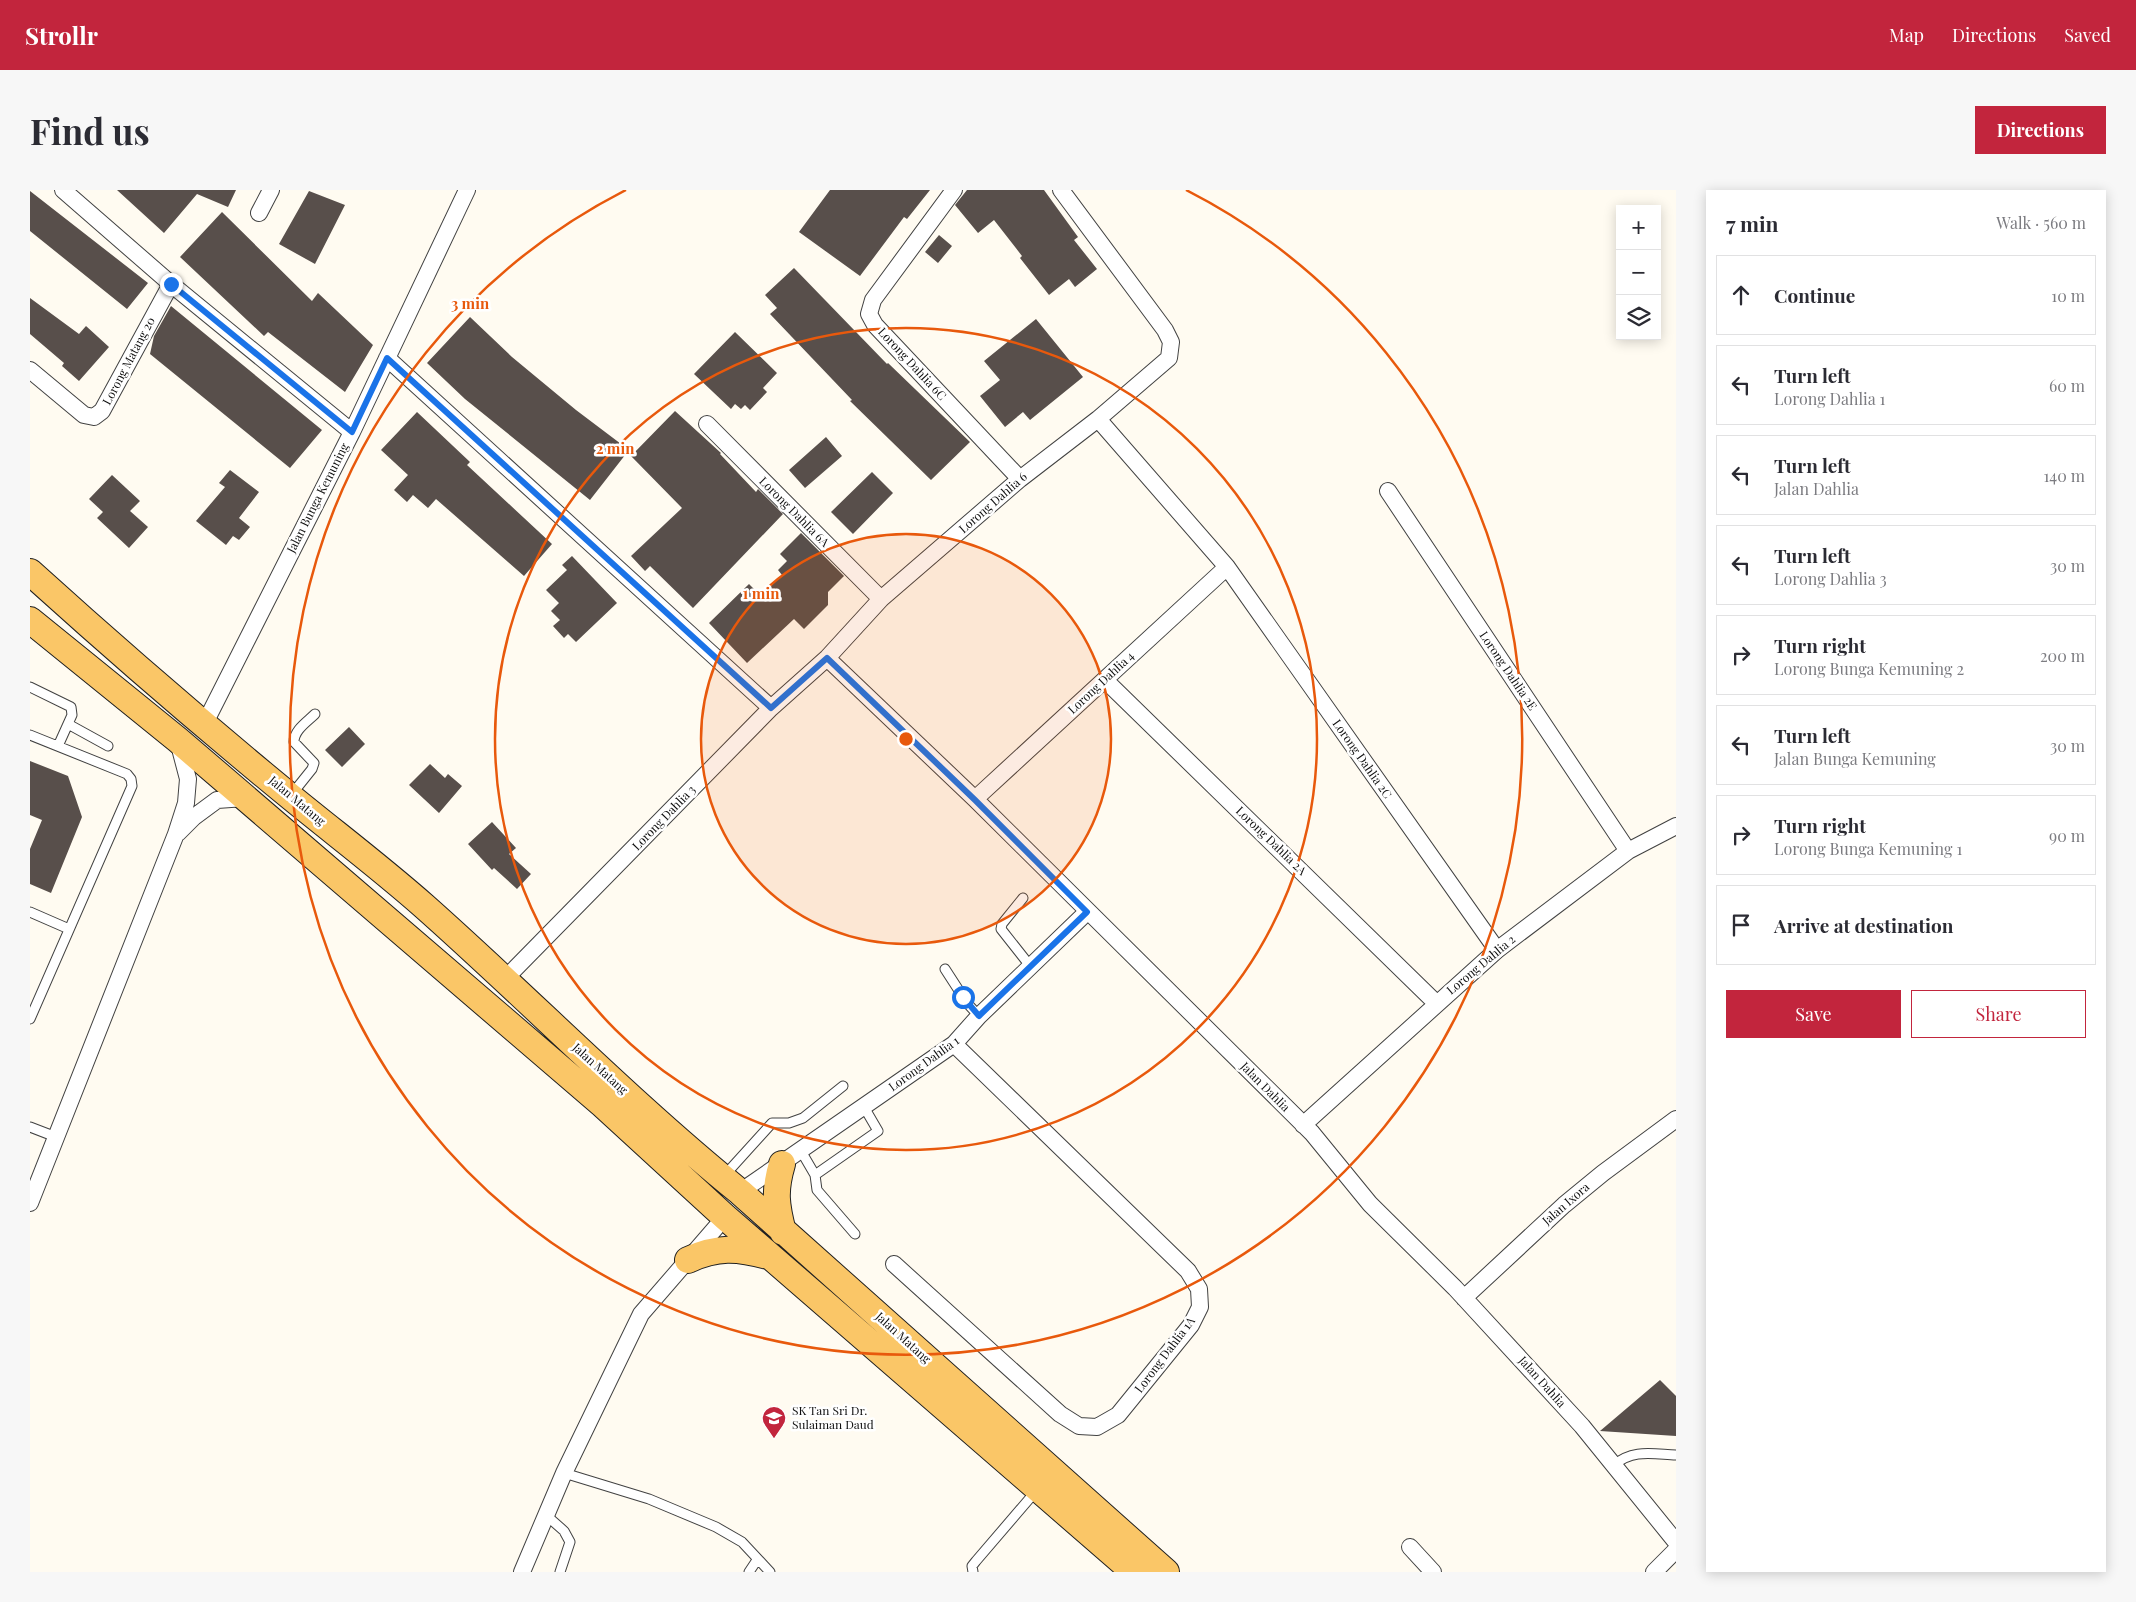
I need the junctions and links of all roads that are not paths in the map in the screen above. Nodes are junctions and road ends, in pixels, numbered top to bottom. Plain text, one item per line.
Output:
1 (63, 190) edge
2 (271, 190) edge
3 (467, 190) edge
4 (954, 190) edge
5 (1061, 190) edge
6 (259, 213) dead end
7 (171, 284) junction
8 (387, 358) junction
9 (30, 370) edge
10 (1098, 419) junction
11 (707, 424) dead end
12 (352, 432) junction
13 (1020, 479) junction
14 (1388, 491) dead end
15 (1227, 567) junction
16 (30, 572) edge
17 (881, 600) junction
18 (30, 620) edge
19 (827, 658) junction
20 (1105, 680) junction
21 (30, 686) edge
22 (771, 708) junction
23 (315, 714) dead end
24 (68, 724) junction
25 (205, 724) junction
26 (30, 735) edge
27 (178, 740) junction
28 (58, 746) junction
29 (108, 746) dead end
30 (291, 797) junction
31 (246, 798) junction
32 (975, 800) junction
33 (1676, 826) edge
34 (176, 834) junction
35 (1628, 850) junction
36 (1024, 898) dead end
37 (30, 912) edge
38 (1087, 912) junction
39 (69, 929) junction
40 (1497, 950) junction
41 (1031, 967) junction
42 (945, 969) dead end
43 (504, 980) junction
44 (1436, 1003) junction
45 (979, 1016) junction
46 (30, 1019) edge
47 (954, 1044) junction
48 (843, 1086) dead end
49 (864, 1107) junction
50 (1676, 1119) edge
51 (1303, 1125) junction
52 (30, 1127) edge
53 (56, 1137) junction
54 (791, 1158) junction
55 (815, 1175) junction
56 (722, 1178) junction
57 (30, 1203) edge
58 (725, 1217) junction
59 (783, 1232) junction
60 (855, 1234) dead end
61 (769, 1256) junction
62 (688, 1260) junction
63 (894, 1264) dead end
64 (1464, 1298) junction
65 (1676, 1455) edge
66 (1614, 1464) junction
67 (564, 1473) junction
68 (1038, 1489) junction
69 (546, 1515) junction
70 (1676, 1542) edge
71 (1410, 1547) dead end
72 (1676, 1550) edge
73 (756, 1560) junction
74 (522, 1572) edge
75 (560, 1572) edge
76 (749, 1572) edge
77 (770, 1572) edge
78 (973, 1572) edge
79 (1134, 1572) edge
80 (1166, 1572) edge
81 (1433, 1572) edge
82 (1654, 1572) edge

1 - 7 street
2 - 6 street
3 - 8 street, Jalan Bunga Kemuning
4 - 13 street, Lorong Dahlia 6C
5 - 10 street, Lorong Dahlia 6
7 - 9 street, Lorong Matang 20
7 - 12 street
8 - 12 street, Jalan Bunga Kemuning
8 - 22 street
10 - 13 street, Lorong Dahlia 6
10 - 15 street, Lorong Dahlia 2C
11 - 17 street, Lorong Dahlia 6A
12 - 25 street, Jalan Bunga Kemuning
13 - 17 street, Lorong Dahlia 6
14 - 35 street, Lorong Dahlia 2E
15 - 20 street, Lorong Dahlia 4
15 - 40 street, Lorong Dahlia 2C
16 - 25 main road, Jalan Matang
17 - 19 street, Lorong Dahlia 6
18 - 27 main road, Jalan Matang
19 - 22 street, Lorong Dahlia 3
19 - 32 street, Jalan Dahlia
20 - 32 street, Lorong Dahlia 4
20 - 44 street, Lorong Dahlia 2A
21 - 24 lane
22 - 43 street, Lorong Dahlia 3
23 - 30 lane
24 - 28 lane
24 - 29 lane
25 - 30 main road, Jalan Matang
26 - 28 lane
27 - 31 main road, Jalan Matang
27 - 34 street
28 - 39 lane
30 - 43 main road, Jalan Matang
31 - 34 street
31 - 58 main road, Jalan Matang
32 - 38 street, Jalan Dahlia
33 - 35 street, Lorong Dahlia 2
34 - 53 street
35 - 40 street, Lorong Dahlia 2
36 - 41 lane
37 - 39 lane
38 - 41 street, Lorong Dahlia 1
38 - 51 street, Jalan Dahlia
39 - 46 lane
40 - 44 street, Lorong Dahlia 2
41 - 45 street, Lorong Dahlia 1
42 - 45 lane
43 - 56 main road, Jalan Matang
44 - 51 street, Lorong Dahlia 2
45 - 47 street, Lorong Dahlia 1
47 - 49 street, Lorong Dahlia 1
47 - 63 street, Lorong Dahlia 1A
48 - 56 lane
49 - 54 street, Lorong Dahlia 1
49 - 55 lane
50 - 64 street, Jalan Ixora
51 - 64 street, Jalan Dahlia
52 - 53 lane
53 - 57 street
54 - 55 lane
54 - 56 street, Lorong Dahlia 1
54 - 59 main road
55 - 60 lane
56 - 58 main road
56 - 59 main road, Jalan Matang
58 - 61 main road, Jalan Matang
58 - 62 street
59 - 80 main road, Jalan Matang
61 - 62 main road
61 - 68 main road, Jalan Matang
62 - 67 street
64 - 66 street, Jalan Dahlia
65 - 66 lane
66 - 70 street, Jalan Dahlia
67 - 69 street
67 - 73 lane
68 - 78 lane
68 - 79 main road, Jalan Matang
69 - 74 street
69 - 75 lane
71 - 81 street
72 - 82 street
73 - 76 lane
73 - 77 lane

